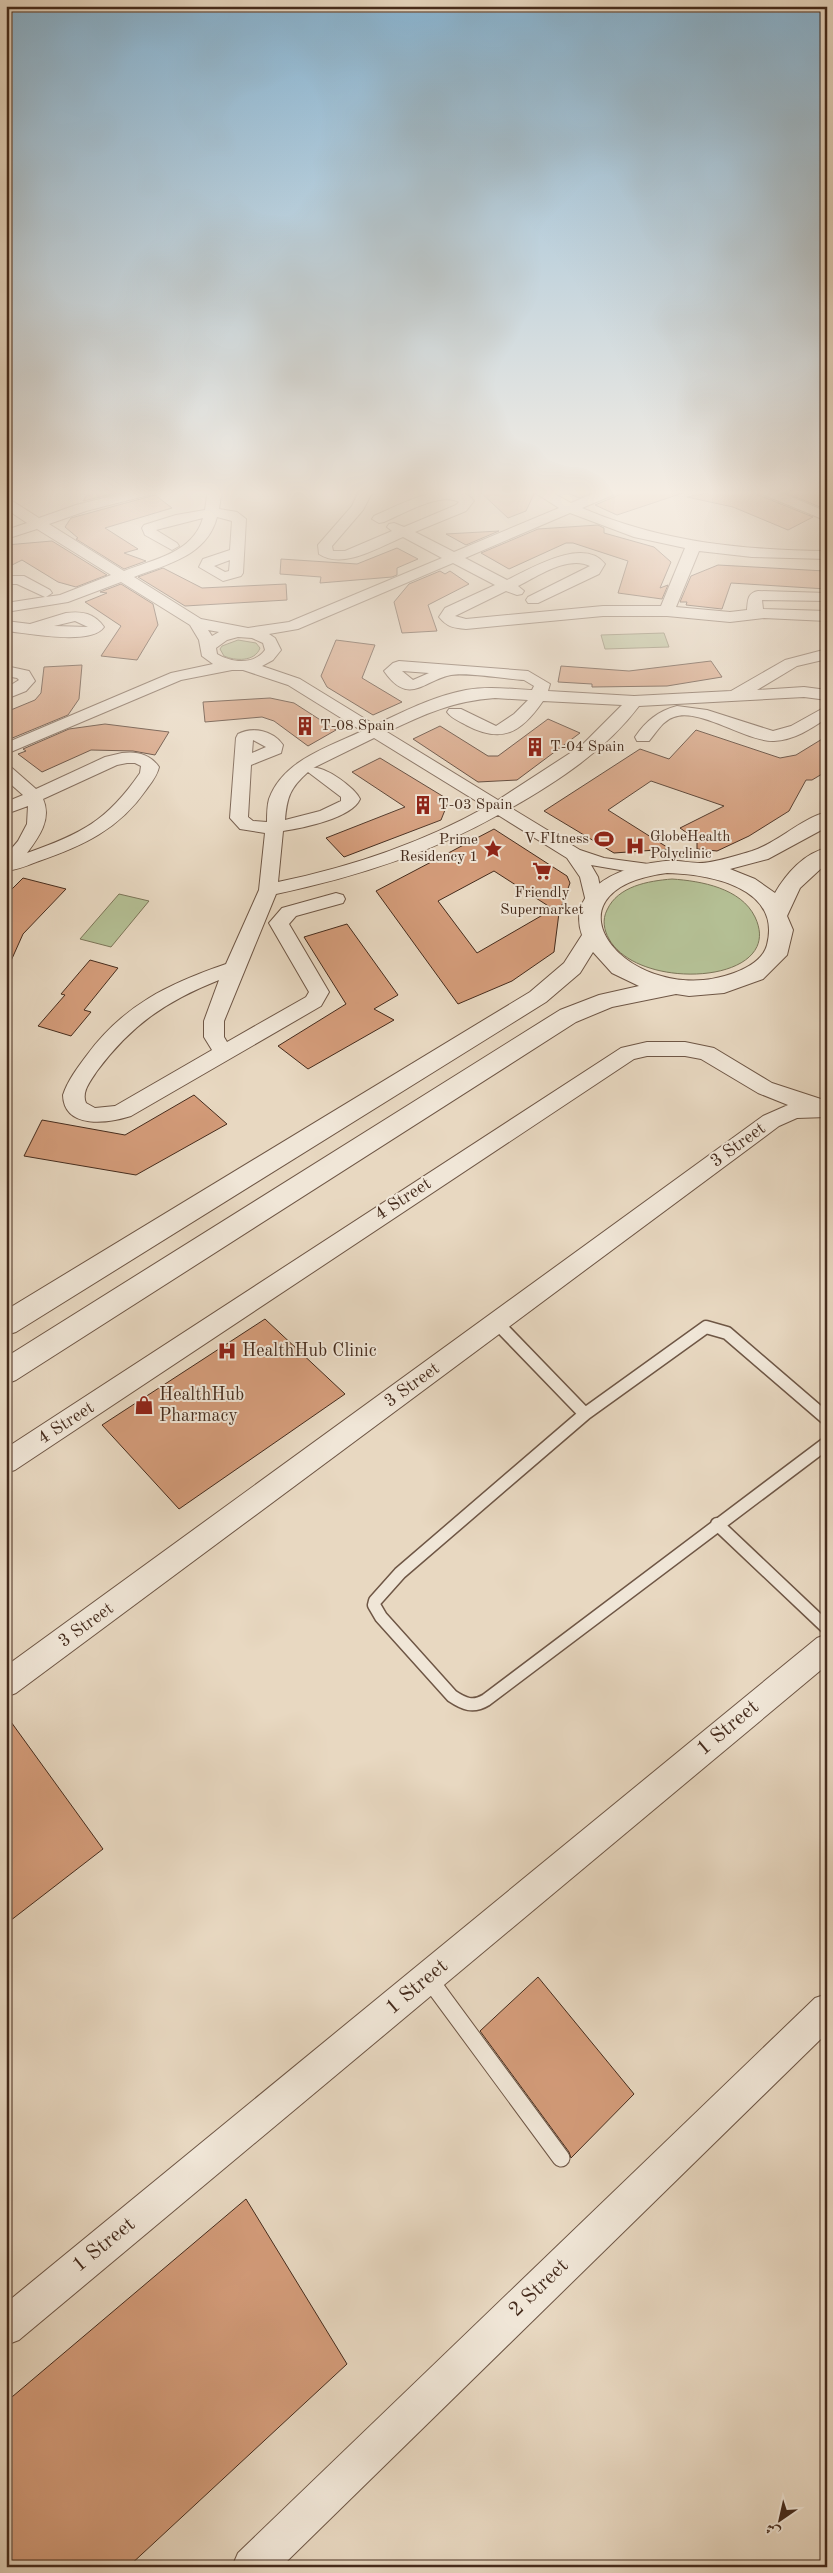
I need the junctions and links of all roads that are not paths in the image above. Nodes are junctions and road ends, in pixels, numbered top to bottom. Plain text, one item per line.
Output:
1 (175, 609) edge
2 (333, 609) edge
3 (454, 609) edge
4 (550, 609) edge
5 (755, 609) edge
6 (668, 611) joint
7 (560, 614) junction
8 (755, 614) junction
9 (827, 616) edge
10 (196, 622) junction
11 (6, 626) edge
12 (293, 626) junction
13 (32, 628) dead end
14 (243, 633) junction
15 (209, 648) junction
16 (272, 652) junction
17 (827, 654) edge
18 (237, 665) junction
19 (6, 671) edge
20 (447, 671) dead end
21 (177, 676) junction
22 (294, 682) junction
23 (6, 694) edge
24 (827, 695) edge
25 (540, 696) junction
26 (733, 696) junction
27 (634, 701) junction
28 (827, 711) edge
29 (455, 712) dead end
30 (373, 731) junction
31 (643, 737) dead end
32 (6, 749) edge
33 (242, 763) dead end
34 (6, 772) edge
35 (316, 772) dead end
36 (33, 797) junction
37 (499, 808) junction
38 (6, 809) edge
39 (827, 818) edge
40 (276, 827) junction
41 (574, 854) junction
42 (827, 854) edge
43 (7, 867) edge
44 (649, 869) junction
45 (703, 869) junction
46 (268, 890) junction
47 (336, 899) dead end
48 (594, 902) junction
49 (779, 911) junction
50 (592, 936) junction
51 (234, 968) junction
52 (674, 988) junction
53 (224, 1053) junction
54 (824, 1109) edge
55 (14, 1316) edge
56 (497, 1323) junction
57 (6, 1372) edge
58 (584, 1414) junction
59 (827, 1419) edge
60 (827, 1443) edge
61 (6, 1462) edge
62 (717, 1524) junction
63 (827, 1628) edge
64 (827, 1647) edge
65 (6, 1683) edge
66 (428, 1977) junction
67 (827, 2010) edge
68 (560, 2158) dead end
69 (40, 2298) junction
70 (6, 2316) edge
71 (6, 2327) edge
72 (252, 2567) edge

1 - 10 street
2 - 12 street
3 - 7 street
4 - 7 street
5 - 8 street
6 - 7 street
6 - 8 street
8 - 9 street
10 - 14 street
10 - 15 street
11 - 13 street
12 - 14 street
12 - 16 street
14 - 15 street
14 - 16 street
15 - 18 street
15 - 21 street
16 - 18 street
16 - 22 street
17 - 26 street
18 - 21 street
18 - 22 street
19 - 23 street
20 - 25 street
21 - 32 street
22 - 30 street
24 - 26 street
25 - 27 street
25 - 29 street
25 - 30 street
26 - 27 street
27 - 37 street
28 - 31 street
30 - 37 street
30 - 40 street
33 - 40 street
34 - 36 street
35 - 40 street
36 - 38 street
36 - 43 street
36 - 43 street
37 - 41 street
37 - 46 street
39 - 45 street
40 - 46 street
41 - 44 street
41 - 48 street
42 - 49 street
44 - 45 street
44 - 48 street
45 - 49 street
46 - 51 street
47 - 53 street
48 - 50 street
49 - 52 street
50 - 52 street
50 - 55 street
51 - 53 street
51 - 53 street
52 - 57 street
54 - 56 street, 3 Street
54 - 61 street, 4 Street
56 - 58 lane
56 - 65 street, 3 Street
58 - 59 lane
58 - 62 lane
60 - 62 lane
62 - 63 lane
64 - 66 street, 1 Street
66 - 68 lane
66 - 69 street, 1 Street
67 - 72 street, 2 Street
69 - 70 street
69 - 71 street, 1 Street

